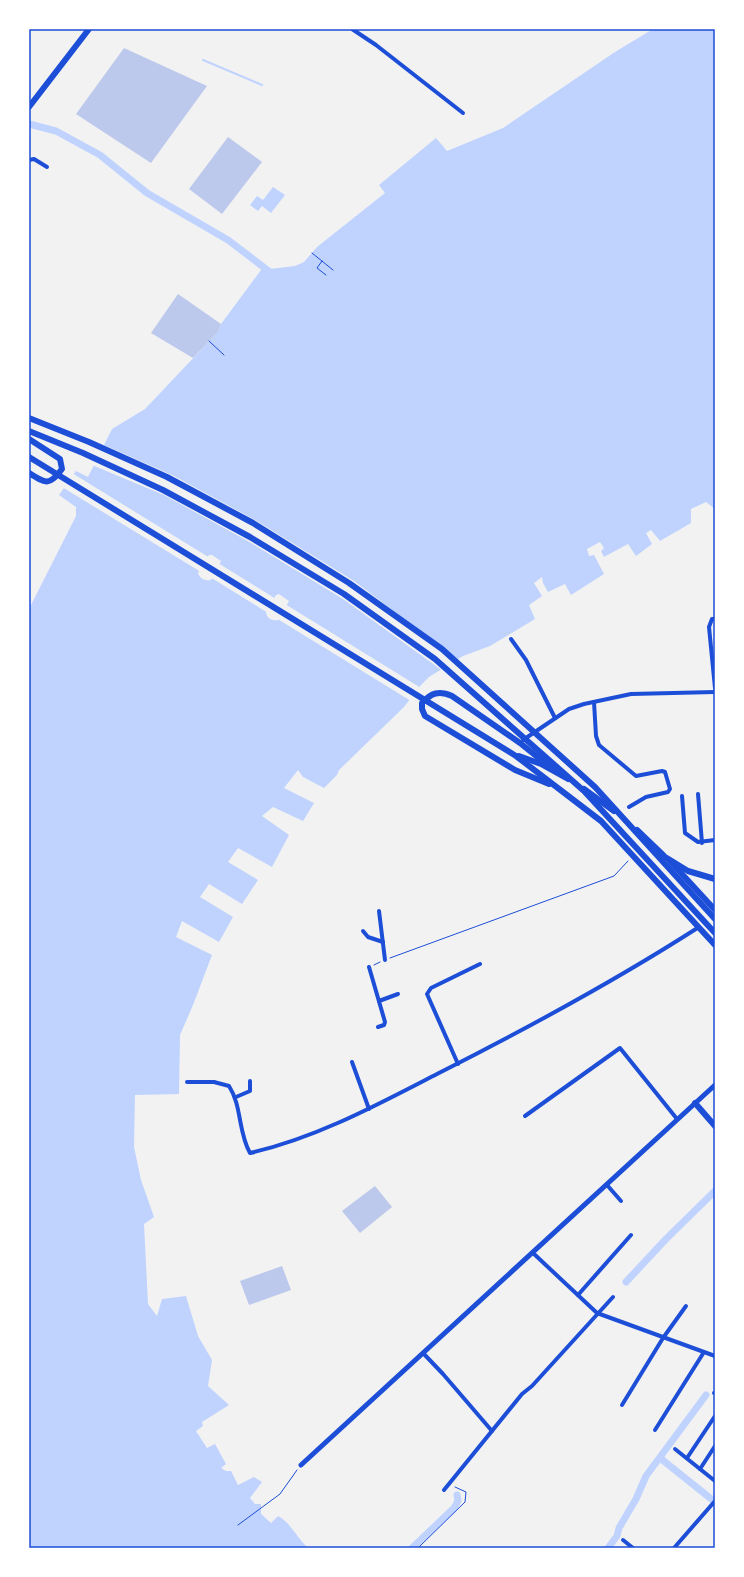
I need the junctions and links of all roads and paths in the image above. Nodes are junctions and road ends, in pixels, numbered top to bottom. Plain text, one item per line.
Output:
1 (89, 29) edge
2 (352, 29) edge
3 (29, 107) edge
4 (463, 113) dead end
5 (29, 160) edge
6 (47, 167) dead end
7 (312, 252) dead end
8 (322, 261) junction
9 (333, 270) dead end
10 (326, 274) dead end
11 (209, 341) dead end
12 (224, 355) dead end
13 (29, 418) edge
14 (29, 431) edge
15 (29, 439) edge
16 (29, 457) edge
17 (29, 472) edge
18 (715, 619) edge
19 (511, 639) dead end
20 (715, 688) edge
21 (715, 692) edge
22 (594, 702) junction
23 (555, 718) junction
24 (520, 743) junction
25 (516, 756) junction
26 (555, 772) junction
27 (555, 786) junction
28 (698, 794) dead end
29 (682, 796) dead end
30 (629, 807) dead end
31 (715, 840) edge
32 (702, 843) junction
33 (649, 847) junction
34 (631, 858) dead end
35 (715, 879) edge
36 (715, 910) edge
37 (378, 911) dead end
38 (715, 919) edge
39 (699, 927) junction
40 (363, 931) dead end
41 (715, 933) edge
42 (383, 942) junction
43 (715, 945) edge
44 (385, 960) junction
45 (480, 964) dead end
46 (369, 967) joint
47 (398, 994) dead end
48 (379, 1001) junction
49 (378, 1027) dead end
50 (352, 1062) dead end
51 (458, 1064) junction
52 (250, 1081) dead end
53 (187, 1082) dead end
54 (715, 1085) edge
55 (236, 1097) junction
56 (695, 1103) junction
57 (369, 1109) junction
58 (525, 1116) dead end
59 (677, 1119) junction
60 (715, 1126) edge
61 (607, 1186) junction
62 (621, 1201) dead end
63 (631, 1235) dead end
64 (533, 1253) junction
65 (578, 1295) junction
66 (613, 1297) dead end
67 (686, 1306) dead end
68 (597, 1313) junction
69 (663, 1338) junction
70 (704, 1352) junction
71 (423, 1353) junction
72 (715, 1356) edge
73 (622, 1405) dead end
74 (715, 1416) edge
75 (655, 1430) dead end
76 (492, 1431) junction
77 (715, 1446) edge
78 (675, 1449) dead end
79 (688, 1458) junction
80 (301, 1465) joint
81 (700, 1469) junction
82 (715, 1481) edge
83 (449, 1485) junction
84 (444, 1490) dead end
85 (714, 1502) edge
86 (238, 1525) dead end
87 (624, 1540) dead end
88 (418, 1548) edge
89 (633, 1548) edge
90 (674, 1548) edge

1 - 3 main road
2 - 4 street
5 - 6 street
7 - 8 path
8 - 9 path
8 - 10 path
11 - 12 path
13 - 33 main road
14 - 41 main road
15 - 17 main road
16 - 25 main road
18 - 20 street
19 - 23 street
21 - 22 street
22 - 23 street
22 - 30 street
23 - 24 street
24 - 26 main road
24 - 27 main road
25 - 26 main road
25 - 27 main road
26 - 36 main road
27 - 39 main road
28 - 32 street
29 - 32 street
31 - 32 street
33 - 35 main road
33 - 38 main road
34 - 44 path
37 - 42 street
39 - 43 main road
39 - 51 street
40 - 42 street
42 - 44 street
44 - 46 path
45 - 51 street
46 - 48 street
47 - 48 street
48 - 49 street
50 - 57 street
51 - 57 street
52 - 55 street
53 - 55 street
54 - 56 street
55 - 57 street
56 - 59 street
56 - 60 main road
58 - 59 street
59 - 61 street
61 - 62 street
61 - 64 street
63 - 65 street
64 - 65 street
64 - 71 street
65 - 68 street
66 - 68 street
67 - 69 street
68 - 69 street
68 - 76 street
69 - 70 street
69 - 73 street
70 - 72 street
70 - 75 street
71 - 76 street
71 - 80 street
74 - 79 street
76 - 83 street
77 - 81 street
78 - 79 street
79 - 81 street
80 - 86 path
81 - 82 street
83 - 84 street
83 - 88 path
85 - 90 street
87 - 89 street

